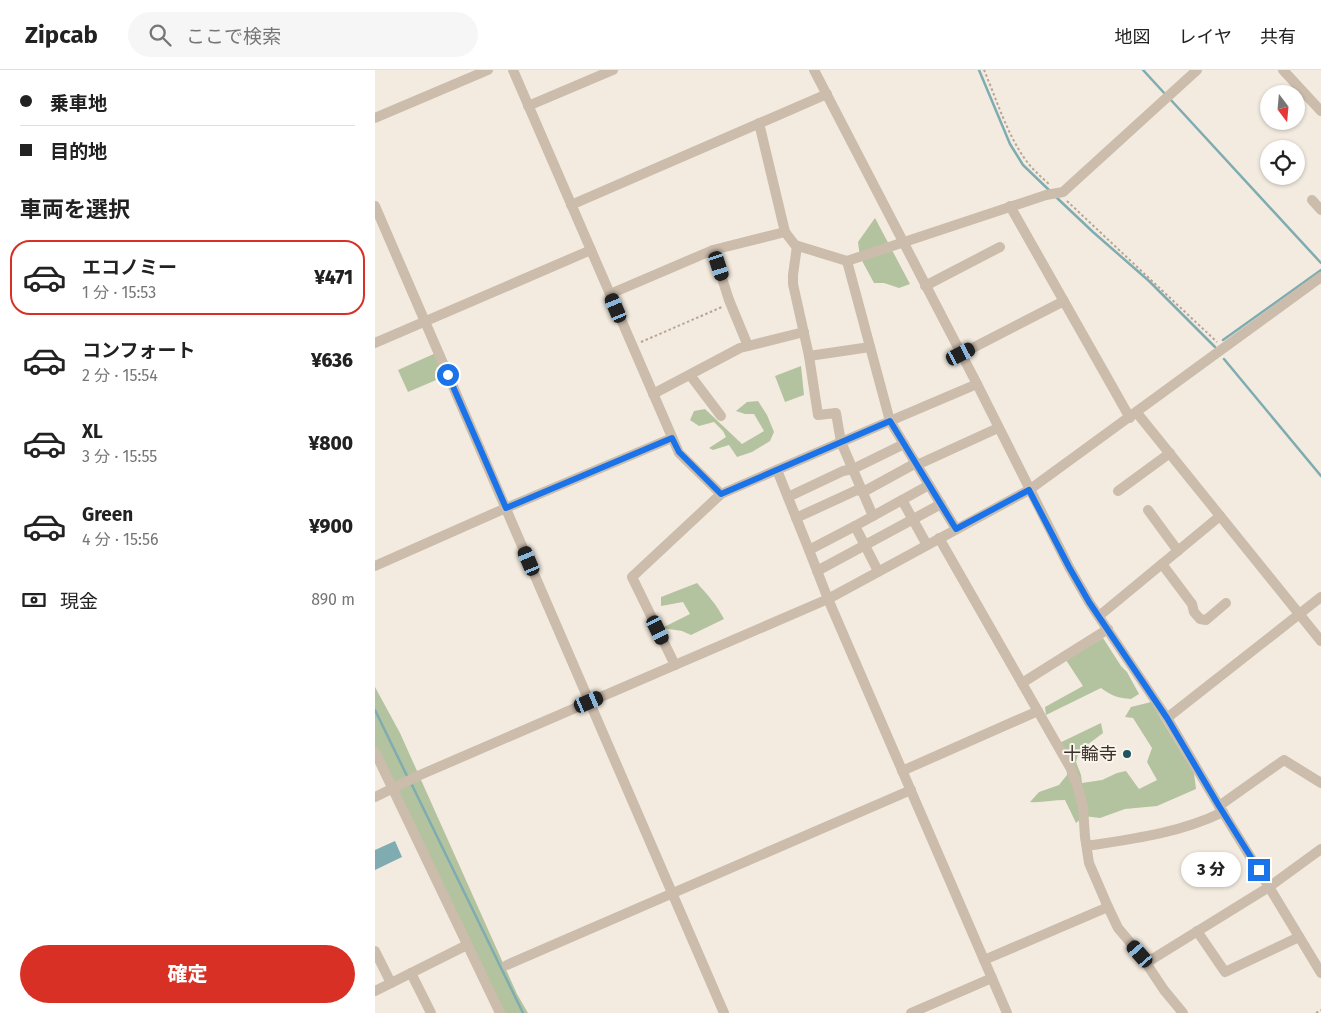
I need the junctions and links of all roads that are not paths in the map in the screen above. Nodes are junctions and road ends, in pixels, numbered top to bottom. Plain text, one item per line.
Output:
1 (488, 70) edge
2 (513, 70) edge
3 (613, 70) edge
4 (815, 70) edge
5 (1197, 70) edge
6 (1283, 70) edge
7 (827, 94) junction
8 (528, 106) junction
9 (1321, 111) edge
10 (375, 118) edge
11 (759, 123) junction
12 (1312, 200) dead end
13 (571, 205) junction
14 (375, 206) edge
15 (1010, 206) junction
16 (1321, 210) edge
17 (785, 232) junction
18 (903, 242) junction
19 (797, 246) junction
20 (1000, 247) dead end
21 (591, 250) junction
22 (713, 250) junction
23 (847, 261) junction
24 (1321, 277) edge
25 (925, 286) junction
26 (610, 294) junction
27 (1064, 301) junction
28 (425, 321) junction
29 (804, 332) junction
30 (375, 343) edge
31 (748, 346) junction
32 (870, 347) junction
33 (961, 354) junction
34 (809, 356) junction
35 (690, 375) junction
36 (977, 384) junction
37 (653, 394) junction
38 (1133, 415) junction
39 (721, 416) dead end
40 (890, 421) junction
41 (998, 428) junction
42 (672, 438) junction
43 (841, 442) junction
44 (904, 444) junction
45 (1170, 454) junction
46 (916, 464) junction
47 (853, 469) junction
48 (777, 470) junction
49 (929, 485) junction
50 (1029, 490) junction
51 (1118, 491) dead end
52 (863, 492) junction
53 (721, 494) junction
54 (788, 497) junction
55 (902, 500) junction
56 (941, 504) junction
57 (506, 508) junction
58 (1148, 510) dead end
59 (873, 516) junction
60 (1221, 516) junction
61 (796, 518) junction
62 (913, 520) junction
63 (855, 526) junction
64 (956, 529) junction
65 (939, 538) junction
66 (865, 545) junction
67 (927, 545) junction
68 (809, 550) junction
69 (1178, 551) junction
70 (1162, 564) junction
71 (375, 566) edge
72 (817, 571) junction
73 (878, 572) junction
74 (1321, 597) edge
75 (828, 599) junction
76 (1226, 603) dead end
77 (1300, 615) junction
78 (1099, 616) junction
79 (1108, 629) junction
80 (1321, 641) edge
81 (675, 665) junction
82 (1022, 683) junction
83 (589, 702) junction
84 (1038, 711) junction
85 (1167, 718) junction
86 (375, 752) edge
87 (903, 771) junction
88 (1321, 783) edge
89 (393, 788) junction
90 (911, 790) junction
91 (375, 798) edge
92 (1221, 809) junction
93 (1087, 846) junction
94 (1321, 849) edge
95 (1269, 886) junction
96 (673, 894) junction
97 (1107, 907) junction
98 (1197, 931) junction
99 (1299, 937) junction
100 (467, 944) junction
101 (375, 951) edge
102 (984, 960) junction
103 (1146, 963) junction
104 (507, 966) dead end
105 (411, 973) junction
106 (1321, 973) edge
107 (992, 978) junction
108 (391, 983) junction
109 (375, 991) edge
110 (431, 1013) edge
111 (500, 1013) edge
112 (724, 1013) edge
113 (911, 1013) edge
114 (1007, 1013) edge
115 (1183, 1013) edge

1 - 10 street
2 - 8 street
3 - 8 street
4 - 7 street
5 - 15 street
6 - 9 street
7 - 11 street
7 - 18 street
8 - 13 street
11 - 13 street
11 - 17 street
12 - 16 street
13 - 21 street
14 - 28 street
15 - 18 street
15 - 27 street
17 - 19 street
17 - 22 street
18 - 23 street
18 - 25 street
19 - 23 street
19 - 29 street
20 - 25 street
21 - 26 street
21 - 28 street
22 - 26 street
22 - 31 street
23 - 32 street
24 - 38 street
25 - 33 street
26 - 37 street
27 - 33 street
27 - 38 street
28 - 30 street
28 - 57 street
29 - 31 street
29 - 34 street
31 - 35 street
32 - 34 street
32 - 40 street
33 - 36 street
34 - 43 street
35 - 37 street
35 - 39 street
36 - 40 street
36 - 41 street
37 - 42 street
38 - 45 street
38 - 50 street
40 - 43 street
40 - 44 street
41 - 46 street
41 - 50 street
42 - 53 street
42 - 57 street
43 - 47 street
43 - 48 street
44 - 46 street
44 - 47 street
45 - 51 street
45 - 60 street
46 - 49 street
46 - 52 street
47 - 52 street
47 - 54 street
48 - 53 street
48 - 54 street
49 - 55 street
49 - 56 street
50 - 64 street
50 - 78 street
52 - 59 street
52 - 61 street
53 - 81 street
54 - 61 street
55 - 59 street
55 - 62 street
56 - 62 street
56 - 64 street
57 - 71 street
57 - 83 street
58 - 69 street
59 - 63 street
60 - 69 street
60 - 77 street
61 - 68 street
62 - 66 street
62 - 67 street
63 - 66 street
63 - 68 street
64 - 65 street
65 - 67 street
65 - 82 street
66 - 72 street
66 - 73 street
67 - 73 street
68 - 72 street
69 - 70 street
70 - 76 street
70 - 78 street
72 - 75 street
73 - 75 street
74 - 77 street
75 - 81 street
75 - 87 street
77 - 80 street
77 - 85 street
78 - 79 street
79 - 82 street
79 - 85 street
81 - 83 street
82 - 84 street
83 - 89 street
83 - 96 street
84 - 87 street
84 - 93 street
85 - 92 street
86 - 89 street
87 - 90 street
88 - 92 street
89 - 91 street
89 - 100 street
90 - 96 street
90 - 102 street
92 - 93 street
92 - 95 street
93 - 97 street
94 - 95 street
95 - 98 street
95 - 99 street
96 - 104 street
96 - 112 street
97 - 102 street
97 - 103 street
98 - 99 street
98 - 103 street
99 - 106 street
100 - 105 street
100 - 111 street
101 - 108 street
102 - 107 street
103 - 115 street
105 - 108 street
105 - 110 street
107 - 113 street
107 - 114 street
108 - 109 street

